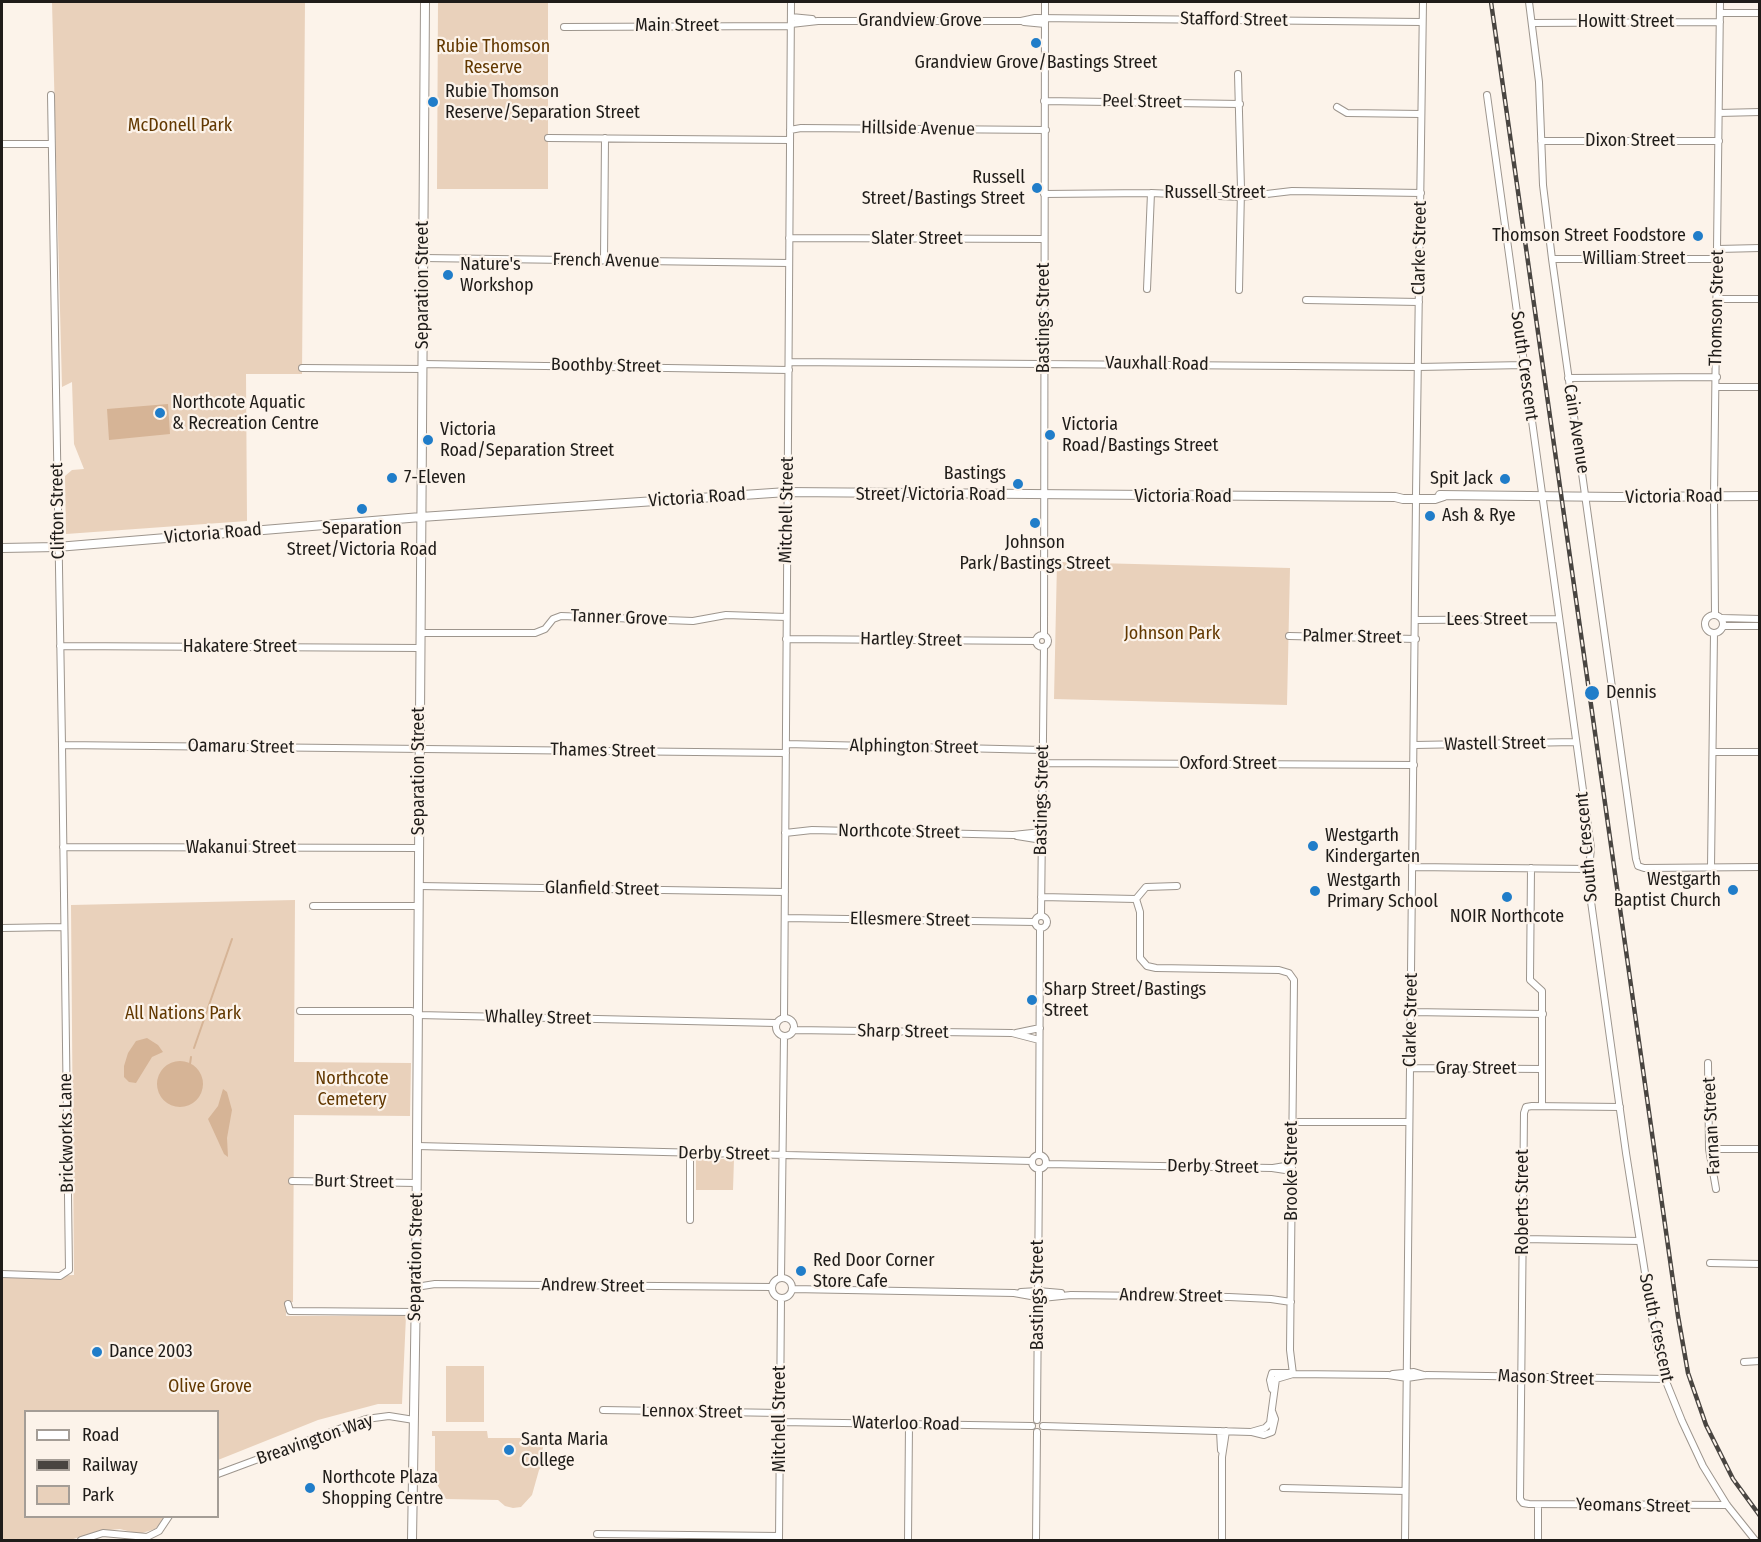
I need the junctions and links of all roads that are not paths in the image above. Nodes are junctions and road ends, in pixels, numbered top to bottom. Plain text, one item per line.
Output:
1 (425, 2) edge
2 (790, 2) edge
3 (1045, 2) edge
4 (1423, 2) edge
5 (1530, 2) edge
6 (1720, 2) edge
7 (1720, 13) junction
8 (1760, 13) edge
9 (1045, 21) junction
10 (791, 22) junction
11 (1422, 22) junction
12 (1720, 22) junction
13 (1532, 23) junction
14 (564, 27) dead end
15 (1238, 74) dead end
16 (51, 95) dead end
17 (1486, 95) dead end
18 (1044, 101) junction
19 (1240, 104) junction
20 (1337, 107) dead end
21 (1760, 112) edge
22 (1719, 113) junction
23 (1421, 114) junction
24 (790, 130) junction
25 (1046, 130) junction
26 (548, 138) dead end
27 (604, 138) junction
28 (790, 140) junction
29 (1541, 141) junction
30 (1719, 141) junction
31 (2, 144) edge
32 (51, 144) junction
33 (1421, 193) junction
34 (1044, 194) junction
35 (1150, 194) junction
36 (1241, 197) junction
37 (789, 238) junction
38 (1044, 239) junction
39 (1718, 249) junction
40 (1760, 249) edge
41 (423, 258) junction
42 (1551, 259) junction
43 (1718, 259) junction
44 (604, 260) junction
45 (789, 263) junction
46 (1147, 289) dead end
47 (1239, 290) dead end
48 (1717, 299) junction
49 (1760, 299) edge
50 (1306, 300) dead end
51 (1419, 302) junction
52 (1043, 363) junction
53 (789, 366) junction
54 (1525, 366) junction
55 (423, 367) junction
56 (1418, 367) junction
57 (302, 368) dead end
58 (1716, 377) junction
59 (1568, 378) junction
60 (1716, 387) junction
61 (1760, 387) edge
62 (787, 492) junction
63 (1542, 495) junction
64 (1044, 496) junction
65 (1416, 496) junction
66 (1586, 496) junction
67 (1714, 496) junction
68 (1760, 496) edge
69 (421, 517) junction
70 (57, 547) junction
71 (2, 548) edge
72 (1715, 614) junction
73 (786, 617) junction
74 (1722, 618) junction
75 (1558, 619) junction
76 (1760, 619) edge
77 (1416, 620) junction
78 (1723, 626) junction
79 (1760, 626) edge
80 (420, 633) junction
81 (1714, 633) junction
82 (1044, 635) junction
83 (1289, 636) dead end
84 (786, 639) junction
85 (1416, 639) junction
86 (1036, 641) junction
87 (60, 646) junction
88 (1044, 647) junction
89 (420, 648) junction
90 (1575, 742) junction
91 (786, 744) junction
92 (62, 745) junction
93 (1415, 745) junction
94 (420, 748) junction
95 (1042, 750) junction
96 (1713, 752) junction
97 (1760, 752) edge
98 (786, 753) junction
99 (1042, 763) junction
100 (1414, 765) junction
101 (1042, 832) junction
102 (785, 833) junction
103 (1013, 835) junction
104 (1042, 840) junction
105 (63, 847) junction
106 (419, 848) junction
107 (1413, 867) junction
108 (1711, 867) junction
109 (1760, 867) edge
110 (1531, 868) junction
111 (1588, 869) junction
112 (1176, 885) dead end
113 (419, 886) junction
114 (785, 892) junction
115 (1041, 897) junction
116 (1136, 899) junction
117 (313, 906) dead end
118 (418, 906) junction
119 (1041, 916) junction
120 (785, 918) junction
121 (1035, 922) junction
122 (64, 927) junction
123 (2, 928) edge
124 (1040, 928) junction
125 (300, 1011) dead end
126 (1411, 1012) junction
127 (1543, 1014) junction
128 (418, 1015) junction
129 (784, 1018) junction
130 (776, 1023) junction
131 (1040, 1028) junction
132 (793, 1030) junction
133 (1012, 1033) junction
134 (784, 1036) junction
135 (1039, 1040) junction
136 (1708, 1063) dead end
137 (1410, 1068) junction
138 (1542, 1069) junction
139 (1542, 1106) junction
140 (1620, 1107) junction
141 (1292, 1122) junction
142 (1409, 1122) junction
143 (417, 1146) junction
144 (1709, 1149) junction
145 (1760, 1149) edge
146 (690, 1153) junction
147 (783, 1155) junction
148 (1039, 1155) junction
149 (1032, 1161) junction
150 (1046, 1164) junction
151 (1292, 1168) junction
152 (1039, 1169) junction
153 (292, 1181) dead end
154 (417, 1183) junction
155 (1716, 1189) dead end
156 (690, 1220) dead end
157 (1523, 1239) junction
158 (1640, 1241) junction
159 (1710, 1263) dead end
160 (1760, 1264) edge
161 (2, 1274) edge
162 (781, 1278) junction
163 (416, 1287) junction
164 (771, 1287) junction
165 (792, 1289) junction
166 (1038, 1293) junction
167 (781, 1298) junction
168 (1291, 1299) junction
169 (289, 1310) dead end
170 (415, 1312) junction
171 (1760, 1361) edge
172 (1744, 1362) dead end
173 (1289, 1374) junction
174 (1407, 1375) junction
175 (1522, 1377) junction
176 (1665, 1379) junction
177 (603, 1410) dead end
178 (780, 1413) junction
179 (414, 1420) junction
180 (1037, 1420) junction
181 (780, 1422) junction
182 (909, 1424) junction
183 (1032, 1426) junction
184 (1043, 1426) junction
185 (1223, 1431) junction
186 (1037, 1432) junction
187 (219, 1474) edge
188 (1283, 1488) dead end
189 (1405, 1491) junction
190 (1538, 1505) junction
191 (1727, 1505) junction
192 (169, 1518) edge
193 (597, 1534) dead end
194 (779, 1538) edge
195 (81, 1540) edge
196 (412, 1540) edge
197 (908, 1540) edge
198 (1036, 1540) edge
199 (1222, 1540) edge
200 (1405, 1540) edge
201 (1538, 1540) edge
202 (1755, 1540) edge

1 - 41 street, Separation Street
2 - 10 street, Mitchell Street
3 - 9 street, Bastings Street
4 - 11 street, Clarke Street
5 - 13 street, Cain Avenue
6 - 7 street, Thomson Street
7 - 8 street
7 - 12 street, Thomson Street
9 - 10 street, Grandview Grove
9 - 11 street, Stafford Street
9 - 18 street, Bastings Street
10 - 14 street, Main Street
10 - 24 street, Mitchell Street
11 - 23 street, Clarke Street
12 - 13 street, Howitt Street
12 - 22 street, Thomson Street
13 - 29 street, Cain Avenue
15 - 19 street
16 - 32 street, Clifton Street
17 - 54 street, South Crescent
18 - 19 street, Peel Street
18 - 25 street, Bastings Street
19 - 36 street
20 - 23 street
21 - 22 street
22 - 30 street, Thomson Street
23 - 33 street, Clarke Street
24 - 25 street, Hillside Avenue
24 - 28 street, Mitchell Street
25 - 34 street, Bastings Street
26 - 27 street
27 - 28 street
27 - 44 street
28 - 37 street, Mitchell Street
29 - 30 street, Dixon Street
29 - 42 street, Cain Avenue
30 - 39 street, Thomson Street
31 - 32 street
32 - 70 street, Clifton Street
33 - 36 street, Russell Street
33 - 51 street, Clarke Street
34 - 35 street, Russell Street
34 - 38 street, Bastings Street
35 - 36 street, Russell Street
35 - 46 street
36 - 47 street
37 - 38 street, Slater Street
37 - 45 street, Mitchell Street
38 - 52 street, Bastings Street
39 - 40 street
39 - 43 street, Thomson Street
41 - 44 street, French Avenue
41 - 55 street, Separation Street
42 - 43 street, William Street
42 - 59 street, Cain Avenue
43 - 48 street, Thomson Street
44 - 45 street, French Avenue
45 - 53 street, Mitchell Street
48 - 49 street
48 - 58 street, Thomson Street
50 - 51 street
51 - 56 street, Clarke Street
52 - 53 street, Vauxhall Road
52 - 56 street, Vauxhall Road
52 - 64 street, Bastings Street
53 - 55 street, Boothby Street
53 - 62 street, Mitchell Street
54 - 56 street, Vauxhall Road
54 - 63 street, South Crescent
55 - 57 street, Boothby Street
55 - 69 street, Separation Street
56 - 65 street, Clarke Street
58 - 59 street
58 - 60 street, Thomson Street
59 - 66 street, Cain Avenue
60 - 61 street
60 - 67 street, Thomson Street
62 - 64 street, Victoria Road
62 - 69 street, Victoria Road
62 - 73 street, Mitchell Street
63 - 65 street, Victoria Road
63 - 66 street, Victoria Road
63 - 75 street, South Crescent
64 - 65 street, Victoria Road
64 - 82 street, Bastings Street
65 - 77 street, Clarke Street
66 - 67 street, Victoria Road
66 - 108 street, Cain Avenue
67 - 68 street, Victoria Road
67 - 72 street, Thomson Street
69 - 70 street, Victoria Road
69 - 80 street, Separation Street
70 - 71 street, Victoria Road
70 - 87 street, Clifton Street
72 - 74 street
72 - 81 street
73 - 80 street, Tanner Grove
73 - 84 street, Mitchell Street
74 - 76 street
74 - 78 street
75 - 77 street, Lees Street
75 - 90 street, South Crescent
77 - 85 street, Clarke Street
78 - 79 street
78 - 81 street
80 - 89 street, Separation Street
81 - 96 street
82 - 86 street
82 - 88 street
83 - 85 street, Palmer Street
84 - 86 street, Hartley Street
84 - 91 street, Mitchell Street
85 - 93 street, Clarke Street
86 - 88 street
87 - 89 street, Hakatere Street
87 - 92 street, Clifton Street
88 - 95 street, Bastings Street
89 - 94 street, Separation Street
90 - 93 street, Wastell Street
90 - 111 street, South Crescent
91 - 95 street, Alphington Street
91 - 98 street, Mitchell Street
92 - 94 street, Oamaru Street
92 - 105 street, Clifton Street
93 - 100 street, Clarke Street
94 - 98 street, Thames Street
94 - 106 street, Separation Street
95 - 99 street, Bastings Street
96 - 97 street
96 - 108 street
98 - 102 street, Mitchell Street
99 - 100 street, Oxford Street
99 - 101 street, Bastings Street
100 - 107 street, Clarke Street
101 - 103 street, Northcote Street
101 - 104 street, Bastings Street
102 - 103 street, Northcote Street
102 - 114 street, Mitchell Street
103 - 104 street, Northcote Street
104 - 115 street, Bastings Street
105 - 106 street, Wakanui Street
105 - 122 street, Clifton Street
106 - 113 street, Separation Street
107 - 110 street
107 - 126 street, Clarke Street
108 - 109 street
110 - 111 street
110 - 127 street
111 - 140 street, South Crescent
112 - 116 street
113 - 114 street, Glanfield Street
113 - 118 street, Separation Street
114 - 120 street, Mitchell Street
115 - 116 street
115 - 119 street, Bastings Street
116 - 141 street, Brooke Street
117 - 118 street
118 - 128 street, Separation Street
119 - 121 street
119 - 124 street
120 - 121 street, Ellesmere Street
120 - 129 street, Mitchell Street
121 - 124 street
122 - 123 street
122 - 161 street, Brickworks Lane
124 - 131 street
125 - 128 street, Whalley Street
126 - 127 street
126 - 137 street, Clarke Street
127 - 138 street
128 - 130 street, Whalley Street
128 - 143 street, Separation Street
129 - 130 street
129 - 132 street
130 - 134 street
131 - 133 street, Sharp Street
131 - 135 street
132 - 133 street, Sharp Street
132 - 134 street
133 - 135 street, Sharp Street
134 - 147 street
135 - 148 street
136 - 144 street, Farnan Street
137 - 138 street, Gray Street
137 - 142 street, Clarke Street
138 - 139 street
139 - 140 street
139 - 157 street, Roberts Street
140 - 158 street, South Crescent
141 - 142 street
141 - 151 street, Brooke Street
142 - 174 street, Clarke Street
143 - 146 street, Derby Street
143 - 154 street, Separation Street
144 - 145 street
144 - 155 street, Farnan Street
146 - 147 street, Derby Street
146 - 156 street
147 - 149 street, Derby Street
147 - 162 street
148 - 149 street
148 - 150 street
149 - 152 street
150 - 151 street, Derby Street
150 - 152 street
151 - 168 street, Brooke Street
152 - 166 street, Bastings Street
153 - 154 street, Burt Street
154 - 163 street, Separation Street
157 - 158 street
157 - 175 street, Roberts Street
158 - 176 street, South Crescent
159 - 160 street
162 - 164 street
162 - 165 street
163 - 164 street, Andrew Street
163 - 170 street, Separation Street
164 - 167 street
165 - 166 street, Andrew Street
165 - 167 street
166 - 168 street, Andrew Street
166 - 180 street, Bastings Street
167 - 178 street, Mitchell Street
168 - 173 street, Brooke Street
169 - 170 street
170 - 179 street, Separation Street
171 - 172 street
173 - 174 street, Mason Street
173 - 185 street, Mason Street
174 - 175 street, Mason Street
174 - 189 street, Clarke Street
175 - 176 street, Mason Street
175 - 190 street, Roberts Street
176 - 191 street, South Crescent
177 - 178 street, Lennox Street
178 - 181 street, Mitchell Street
179 - 187 street, Breavington Way
179 - 196 street, Separation Street
180 - 183 street
180 - 184 street
181 - 182 street, Waterloo Road
181 - 194 street, Mitchell Street
182 - 183 street, Waterloo Road
182 - 197 street
183 - 186 street
184 - 185 street
184 - 186 street
185 - 199 street
186 - 198 street
188 - 189 street
189 - 200 street, Clarke Street
190 - 191 street, Yeomans Street
190 - 201 street
191 - 202 street, South Crescent
192 - 195 street
193 - 194 street

